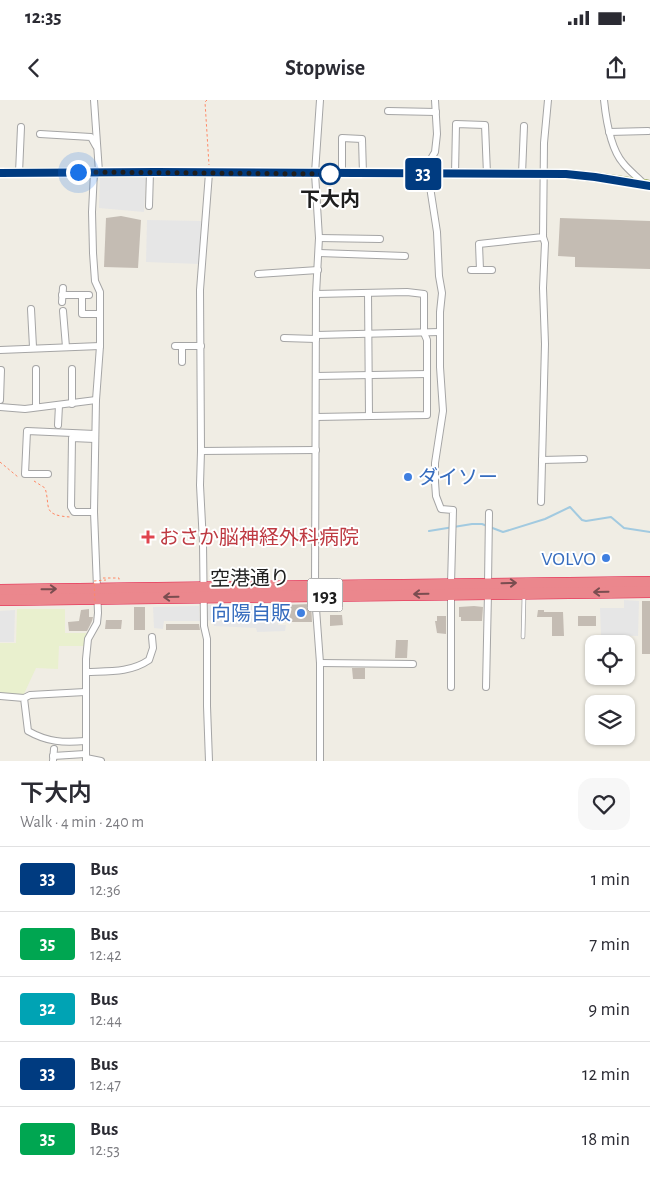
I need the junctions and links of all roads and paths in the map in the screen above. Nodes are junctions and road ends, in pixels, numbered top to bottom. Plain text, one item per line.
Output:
1 (94, 100) edge
2 (207, 100) edge
3 (320, 100) edge
4 (435, 100) edge
5 (548, 100) edge
6 (604, 100) edge
7 (388, 111) dead end
8 (436, 112) junction
9 (21, 126) dead end
10 (524, 126) dead end
11 (648, 131) dead end
12 (609, 132) junction
13 (40, 134) dead end
14 (97, 147) junction
15 (96, 172) junction
16 (150, 172) junction
17 (0, 173) edge
18 (20, 173) junction
19 (209, 173) junction
20 (315, 173) junction
21 (342, 174) junction
22 (363, 174) junction
23 (430, 174) junction
24 (455, 174) junction
25 (487, 174) junction
26 (522, 174) junction
27 (544, 174) junction
28 (648, 185) edge
29 (149, 206) dead end
30 (543, 237) junction
31 (319, 238) junction
32 (380, 239) dead end
33 (319, 253) junction
34 (405, 256) dead end
35 (318, 270) junction
36 (471, 270) dead end
37 (480, 270) junction
38 (492, 270) dead end
39 (258, 274) dead end
40 (368, 293) junction
41 (316, 294) junction
42 (62, 295) dead end
43 (31, 309) dead end
44 (63, 311) dead end
45 (100, 314) junction
46 (424, 332) junction
47 (440, 332) junction
48 (368, 334) junction
49 (316, 337) junction
50 (284, 338) dead end
51 (100, 346) junction
52 (201, 346) junction
53 (66, 347) junction
54 (33, 348) junction
55 (0, 350) edge
56 (182, 362) dead end
57 (36, 369) dead end
58 (72, 369) dead end
59 (1, 370) edge
60 (428, 374) junction
61 (368, 375) junction
62 (316, 376) junction
63 (0, 400) edge
64 (96, 400) junction
65 (72, 404) junction
66 (59, 405) junction
67 (0, 407) edge
68 (36, 408) junction
69 (369, 416) junction
70 (316, 417) junction
71 (58, 426) dead end
72 (95, 437) junction
73 (316, 450) junction
74 (202, 451) junction
75 (584, 459) dead end
76 (542, 460) junction
77 (0, 462) edge
78 (48, 474) dead end
79 (22, 477) dead end
80 (33, 480) dead end
81 (542, 502) dead end
82 (94, 512) junction
83 (489, 513) dead end
84 (71, 517) dead end
85 (117, 580) dead end
86 (650, 582) edge
87 (488, 588) junction
88 (98, 589) junction
89 (451, 589) junction
90 (0, 590) edge
91 (315, 590) junction
92 (204, 592) junction
93 (650, 592) edge
94 (524, 593) junction
95 (0, 600) edge
96 (152, 637) dead end
97 (523, 637) dead end
98 (320, 663) junction
99 (413, 664) dead end
100 (86, 672) junction
101 (451, 687) dead end
102 (486, 687) dead end
103 (85, 692) junction
104 (0, 696) edge
105 (24, 698) junction
106 (85, 741) junction
107 (53, 756) edge
108 (86, 758) edge
109 (101, 761) edge
110 (209, 761) edge
111 (320, 761) edge

1 - 14 street
2 - 19 path
3 - 20 street
4 - 8 street
5 - 27 street
6 - 12 street
7 - 8 street
8 - 23 street
9 - 18 street
10 - 26 street
11 - 12 street
12 - 28 street
13 - 14 street
14 - 15 street
15 - 16 main road
15 - 18 main road
15 - 45 street
16 - 19 main road
16 - 29 street
17 - 18 main road
19 - 20 main road
19 - 52 street
20 - 21 main road
20 - 31 street
21 - 22 main road
21 - 22 street
22 - 23 main road
23 - 24 main road
23 - 47 street
24 - 25 main road
24 - 25 street
25 - 26 main road
26 - 27 main road
27 - 28 main road
27 - 30 street
30 - 37 street
30 - 76 street
31 - 32 street
31 - 33 street
33 - 34 street
33 - 35 street
35 - 39 street
35 - 41 street
36 - 37 street
37 - 38 street
40 - 41 street
40 - 46 street
40 - 48 street
41 - 49 street
42 - 45 street
43 - 54 street
44 - 53 street
45 - 51 street
46 - 47 street
46 - 48 street
46 - 60 street
47 - 89 street
48 - 49 street
48 - 61 street
49 - 50 street
49 - 62 street
51 - 53 street
51 - 64 street
52 - 56 street
52 - 74 street
53 - 54 street
54 - 55 street
57 - 68 street
58 - 65 street
59 - 63 street
60 - 61 street
60 - 69 street
61 - 62 street
61 - 69 street
62 - 70 street
64 - 65 street
64 - 72 street
65 - 66 street
66 - 68 street
66 - 71 street
67 - 68 street
69 - 70 street
70 - 73 street
72 - 78 street
72 - 82 street
72 - 82 street
73 - 74 street
73 - 91 street
74 - 92 street
75 - 76 street
76 - 81 street
77 - 79 path
80 - 84 path
82 - 88 street
83 - 87 street
85 - 88 path
87 -> 86 highway, 空港通り / 193
87 - 89 highway, 空港通り / 193
87 - 94 highway, 空港通り / 193
87 - 102 street
88 - 88 path, bridge
90 -> 88 highway, 空港通り / 193
88 - 92 highway, 空港通り / 193
88 - 95 highway, 空港通り / 193
88 - 100 street
89 - 91 highway, 空港通り / 193
89 - 101 street
91 - 92 highway, 空港通り / 193
91 - 98 street
92 - 110 street
93 -> 94 highway, 空港通り / 193
94 - 97 lane
96 - 100 street
98 - 99 street
98 - 111 street
100 - 103 street
103 - 105 street
103 - 106 street
104 - 105 street
105 - 106 street
106 - 108 street
107 - 108 street
108 - 109 street

